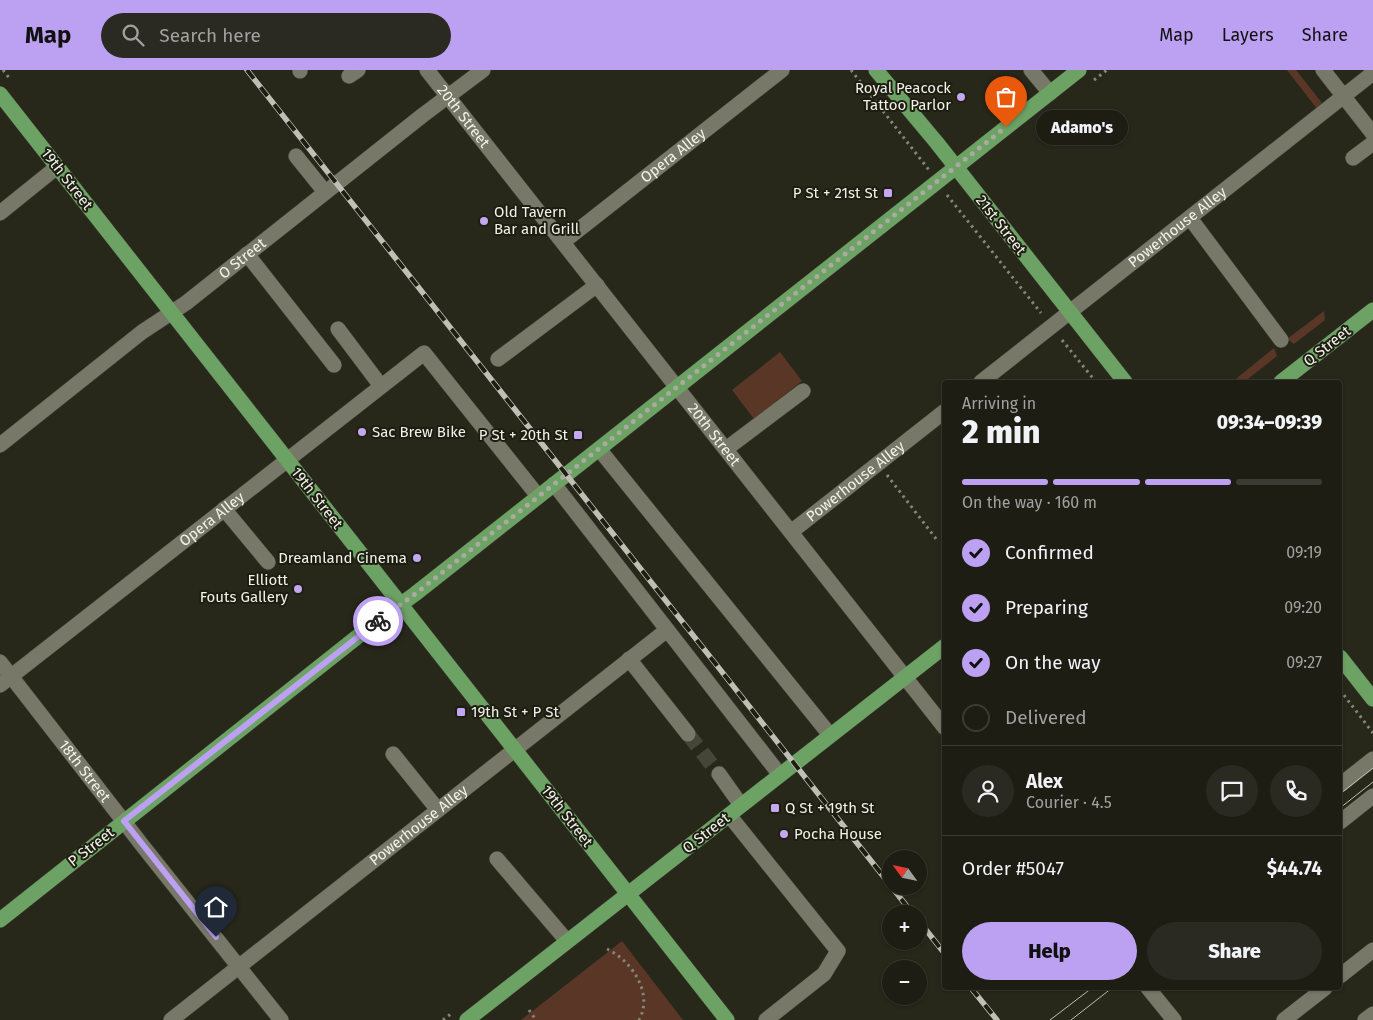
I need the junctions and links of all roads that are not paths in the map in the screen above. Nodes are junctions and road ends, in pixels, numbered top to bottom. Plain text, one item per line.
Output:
1 (427, 70) edge
2 (483, 70) edge
3 (782, 70) edge
4 (876, 70) edge
5 (1031, 70) edge
6 (1077, 70) edge
7 (1323, 70) edge
8 (1373, 73) edge
9 (1050, 93) junction
10 (0, 94) edge
11 (1344, 96) junction
12 (448, 97) junction
13 (1373, 134) edge
14 (1373, 142) edge
15 (296, 156) dead end
16 (1354, 158) dead end
17 (58, 167) junction
18 (956, 167) junction
19 (325, 192) junction
20 (0, 212) edge
21 (1190, 218) junction
22 (563, 242) junction
23 (246, 254) junction
24 (597, 285) junction
25 (1373, 310) edge
26 (1070, 312) junction
27 (172, 313) junction
28 (338, 329) dead end
29 (1281, 340) dead end
30 (498, 359) dead end
31 (334, 365) dead end
32 (984, 380) edge
33 (1123, 380) edge
34 (1283, 380) edge
35 (381, 386) junction
36 (677, 387) junction
37 (803, 392) dead end
38 (942, 413) edge
39 (0, 444) edge
40 (599, 449) junction
41 (726, 449) junction
42 (287, 459) junction
43 (554, 484) junction
44 (538, 496) junction
45 (224, 509) junction
46 (791, 532) junction
47 (268, 562) dead end
48 (401, 605) junction
49 (667, 630) junction
50 (942, 648) edge
51 (629, 659) junction
52 (1342, 660) edge
53 (0, 662) edge
54 (904, 677) junction
55 (6, 681) edge
56 (1373, 699) edge
57 (942, 724) edge
58 (688, 734) tunnel mouth
59 (830, 735) junction
60 (514, 749) junction
61 (393, 754) dead end
62 (1373, 759) edge
63 (719, 774) tunnel mouth
64 (780, 775) junction
65 (1342, 784) edge
66 (1373, 796) edge
67 (438, 810) junction
68 (735, 810) junction
69 (1342, 820) edge
70 (124, 821) junction
71 (497, 859) dead end
72 (628, 894) junction
73 (0, 920) edge
74 (567, 941) junction
75 (1373, 950) edge
76 (239, 966) junction
77 (1342, 974) edge
78 (1150, 990) edge
79 (1322, 990) edge
80 (1373, 1014) edge
81 (171, 1020) edge
82 (281, 1020) edge
83 (467, 1020) edge
84 (727, 1020) edge
85 (766, 1020) edge
86 (1174, 1020) edge
87 (1284, 1020) edge
88 (1365, 1020) edge

1 - 12 street, 20th Street
2 - 12 street, O Street
3 - 22 street, Opera Alley
4 - 18 main road, 21st Street
5 - 9 street
6 - 9 main road, P Street
7 - 11 street
8 - 11 street, Powerhouse Alley
9 - 18 main road, P Street
10 - 17 main road, 19th Street
11 - 13 street
11 - 21 street, Powerhouse Alley
12 - 19 street, O Street
12 - 22 street, 20th Street
14 - 16 street
15 - 19 street
17 - 20 street
17 - 27 main road, 19th Street
18 - 26 main road, 21st Street
18 - 36 main road, P Street
19 - 23 street, O Street
21 - 26 street, Powerhouse Alley
21 - 29 street
22 - 24 street, 20th Street
23 - 27 street, O Street
23 - 31 street
24 - 30 street
24 - 36 street, 20th Street
25 - 34 main road, Q Street
26 - 32 street, Powerhouse Alley
26 - 33 main road, 21st Street
27 - 39 street, O Street
27 - 42 main road, 19th Street
28 - 35 street
35 - 42 street, Opera Alley
35 - 44 street, Opera Alley
36 - 40 main road, P Street
36 - 41 street, 20th Street
37 - 41 street
38 - 46 street, Powerhouse Alley
40 - 43 main road, P Street
40 - 59 street
41 - 46 street, 20th Street
42 - 45 street, Opera Alley
42 - 48 main road, 19th Street
43 - 44 main road, P Street
43 - 49 street
44 - 48 main road, P Street
45 - 47 street
45 - 55 street, Opera Alley
46 - 54 street, 20th Street
48 - 60 main road, 19th Street
48 - 70 main road, P Street
49 - 51 street, Powerhouse Alley
49 - 64 street
50 - 54 main road, Q Street
51 - 58 street
51 - 60 street, Powerhouse Alley
52 - 56 main road
53 - 55 street, 18th Street
54 - 57 street, 20th Street
54 - 59 main road, Q Street
55 - 70 street, 18th Street
59 - 64 main road, Q Street
60 - 67 street, Powerhouse Alley
60 - 72 main road, 19th Street
61 - 67 street
62 - 65 street
63 - 68 street
64 - 68 main road, Q Street
66 - 69 street
67 - 76 street, Powerhouse Alley
68 - 72 main road, Q Street
68 - 85 street
70 - 73 main road, P Street
70 - 76 street, 18th Street
71 - 74 street
72 - 74 main road, Q Street
72 - 84 main road, 19th Street
74 - 83 main road, Q Street
75 - 77 street
76 - 81 street, Powerhouse Alley
76 - 82 street, 18th Street
78 - 86 street
79 - 87 street
80 - 88 street

